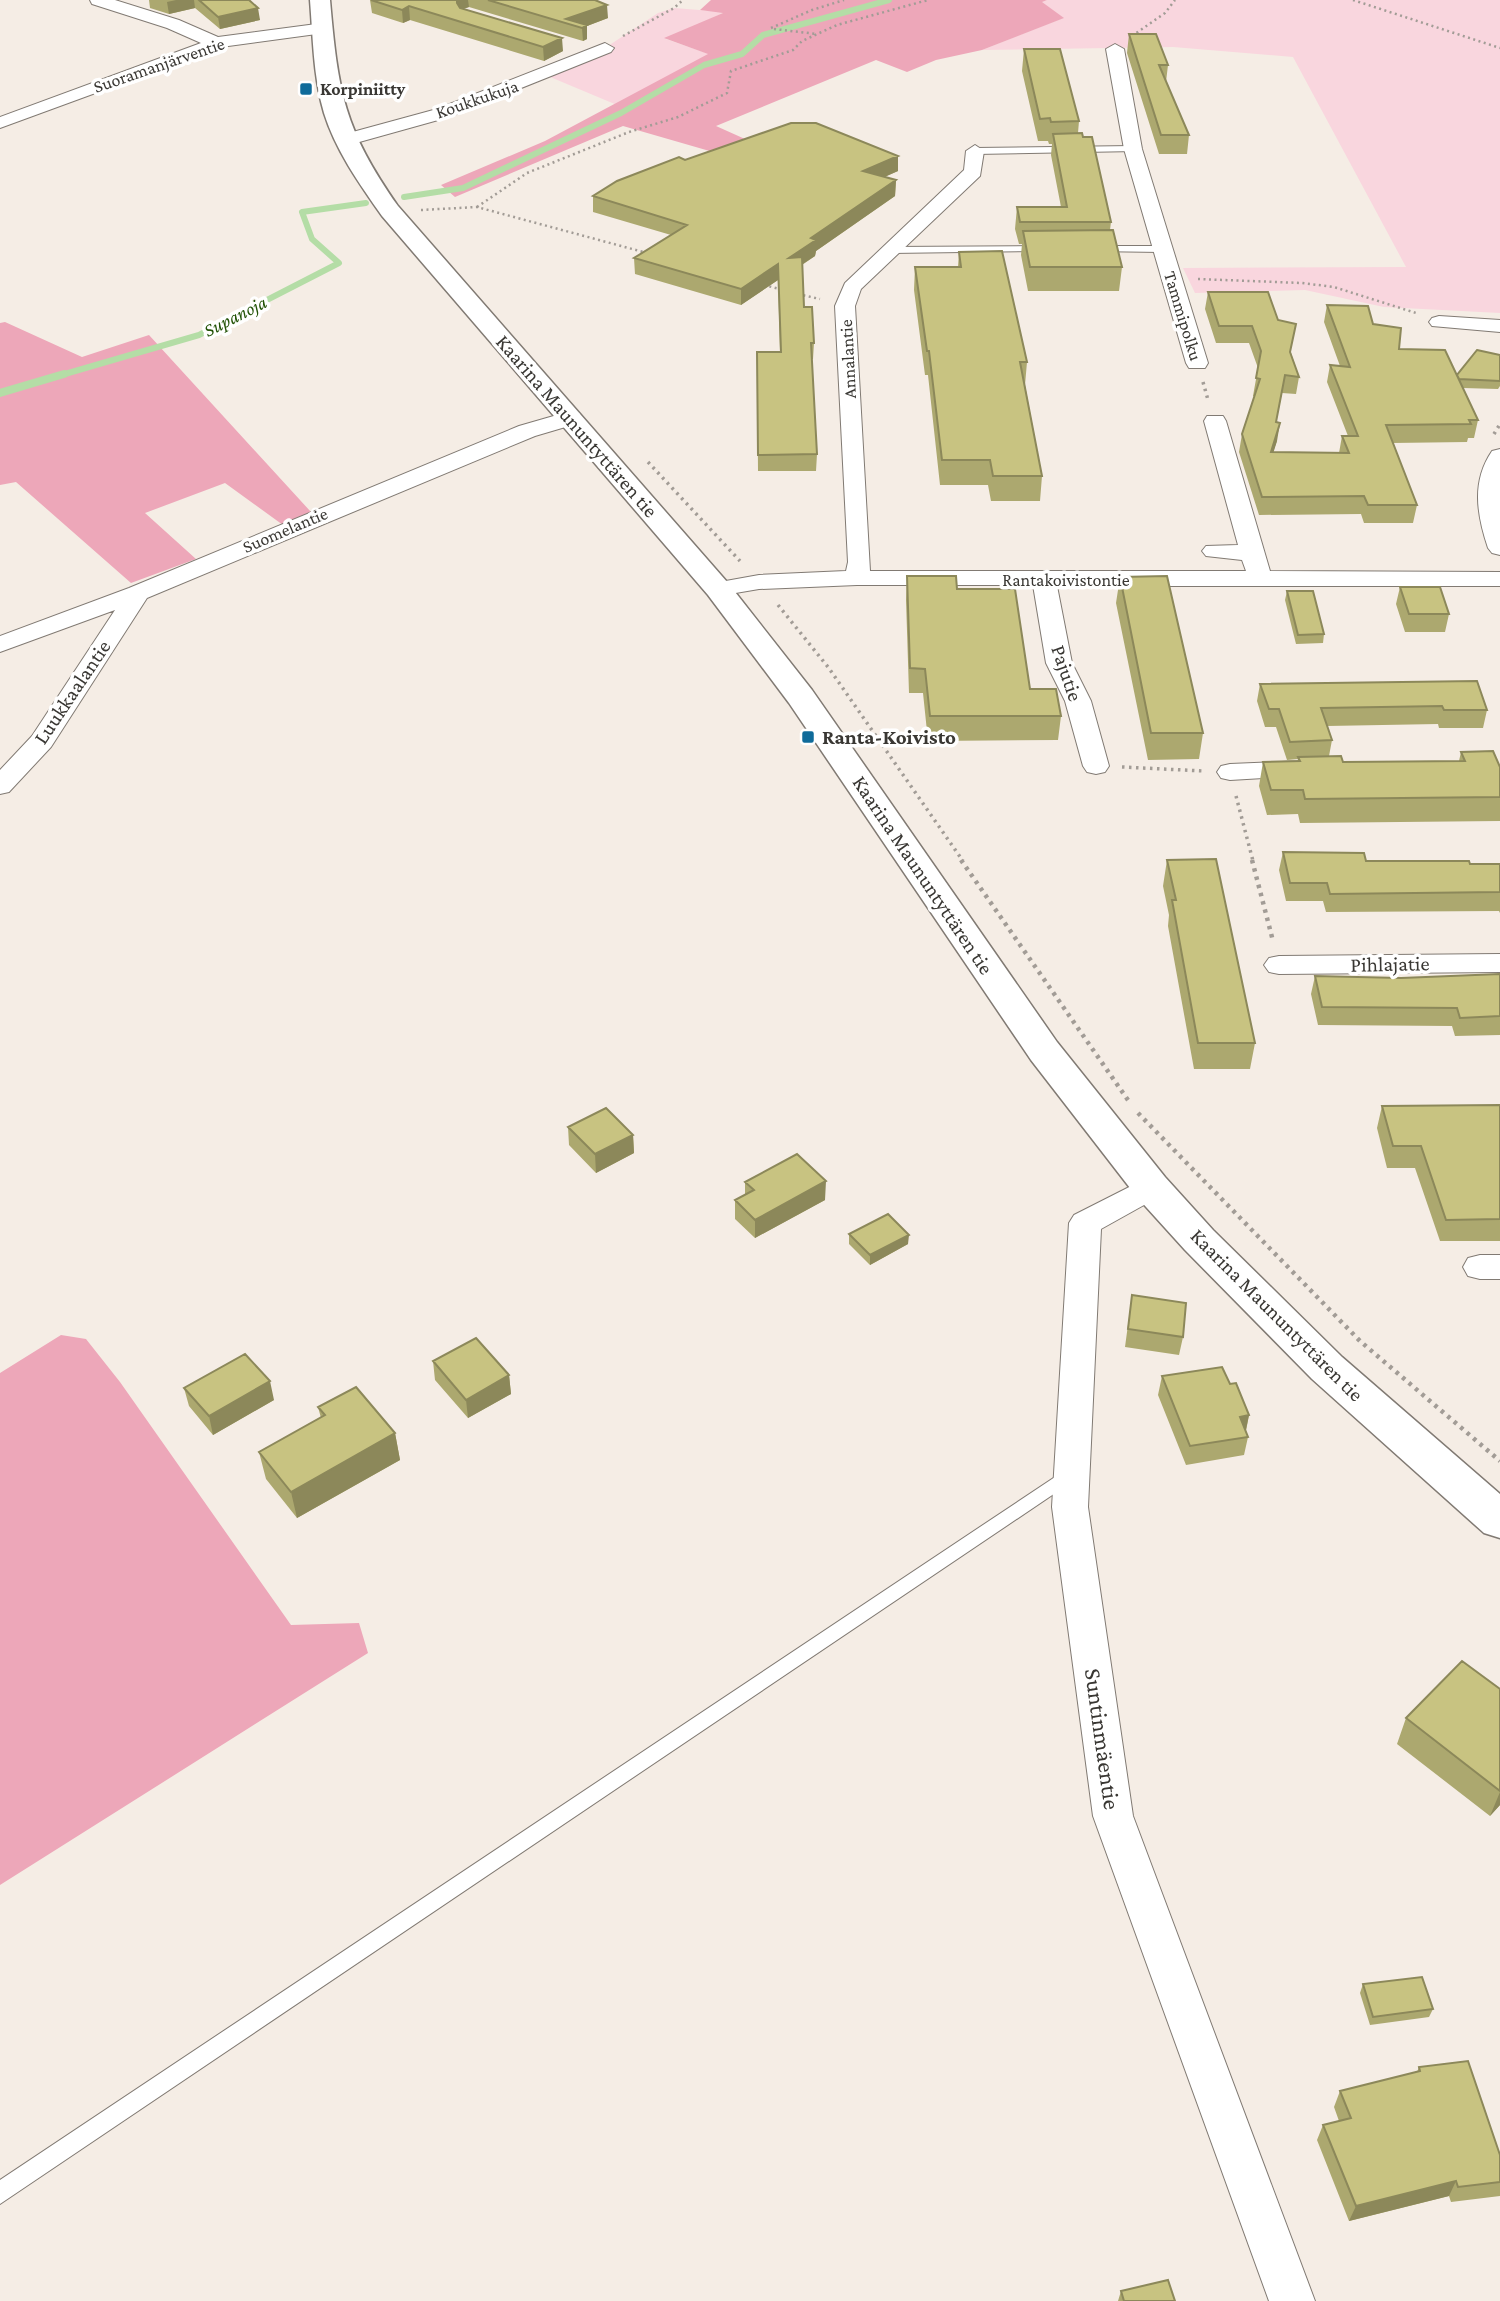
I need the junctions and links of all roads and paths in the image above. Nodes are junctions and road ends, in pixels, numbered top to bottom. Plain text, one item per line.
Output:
1 (98, 0) edge
2 (320, 0) edge
3 (683, 0) edge
4 (844, 0) edge
5 (928, 0) edge
6 (1175, 0) edge
7 (1353, 0) edge
8 (324, 28) junction
9 (822, 34) junction
10 (216, 43) junction
11 (569, 45) dead end
12 (1500, 48) edge
13 (600, 50) junction
14 (1115, 50) joint
15 (0, 123) edge
16 (345, 140) junction
17 (1133, 149) junction
18 (975, 151) joint
19 (477, 207) junction
20 (419, 210) dead end
21 (1161, 248) junction
22 (1053, 249) edge
23 (1080, 249) edge
24 (891, 250) junction
25 (657, 256) edge
26 (1173, 278) junction
27 (758, 283) edge
28 (845, 306) junction
29 (1439, 322) joint
30 (1500, 326) edge
31 (1197, 363) joint
32 (571, 418) junction
33 (1215, 421) joint
34 (1500, 456) edge
35 (1500, 548) edge
36 (1214, 551) dead end
37 (1251, 553) junction
38 (857, 578) junction
39 (1500, 579) edge
40 (1044, 580) junction
41 (1260, 580) junction
42 (718, 589) junction
43 (138, 593) junction
44 (0, 645) edge
45 (1096, 766) joint
46 (1326, 769) edge
47 (1230, 772) junction
48 (0, 786) edge
49 (1500, 962) edge
50 (1279, 965) joint
51 (1151, 1187) junction
52 (1072, 1472) junction
53 (1500, 1520) edge
54 (0, 2193) edge
55 (1292, 2301) edge

1 - 10 street
2 - 8 main road, Kaarina Maununtyttären tie
3 - 13 path
4 - 9 path
5 - 9 path
6 - 14 path
7 - 12 path
8 - 10 street, Suoramanjärventie
8 - 16 main road, Kaarina Maununtyttären tie
9 - 19 path
10 - 15 street, Suoramanjärventie
11 - 13 street
13 - 16 street, Koukkukuja
14 - 17 street, Tammipolku
16 - 32 main road, Kaarina Maununtyttären tie
17 - 18 lane
17 - 21 street, Tammipolku
18 - 24 street, Annalantie
19 - 20 path
19 - 25 path
21 - 23 lane
21 - 26 street, Tammipolku
22 - 24 lane
24 - 28 street, Annalantie
26 - 29 path
26 - 31 street, Tammipolku
27 - 28 path
28 - 38 street, Annalantie
29 - 30 street
31 - 33 path, Tammipolku
32 - 42 main road, Kaarina Maununtyttären tie
32 - 43 street, Suomelantie
33 - 37 street
34 - 35 street
36 - 37 street
37 - 41 street
38 - 40 street, Rantakoivistontie
38 - 42 street, Rantakoivistontie
39 - 41 street, Rantakoivistontie
40 - 41 street, Rantakoivistontie
40 - 45 street, Pajutie
42 - 51 main road, Kaarina Maununtyttären tie
43 - 44 street, Suomelantie
43 - 48 street, Luukkaalantie
45 - 47 path
46 - 47 street
47 - 50 path
49 - 50 street, Pihlajatie
51 - 52 street, Suntinmäentie
51 - 53 main road, Kaarina Maununtyttären tie
52 - 54 lane
52 - 55 street, Suntinmäentie

